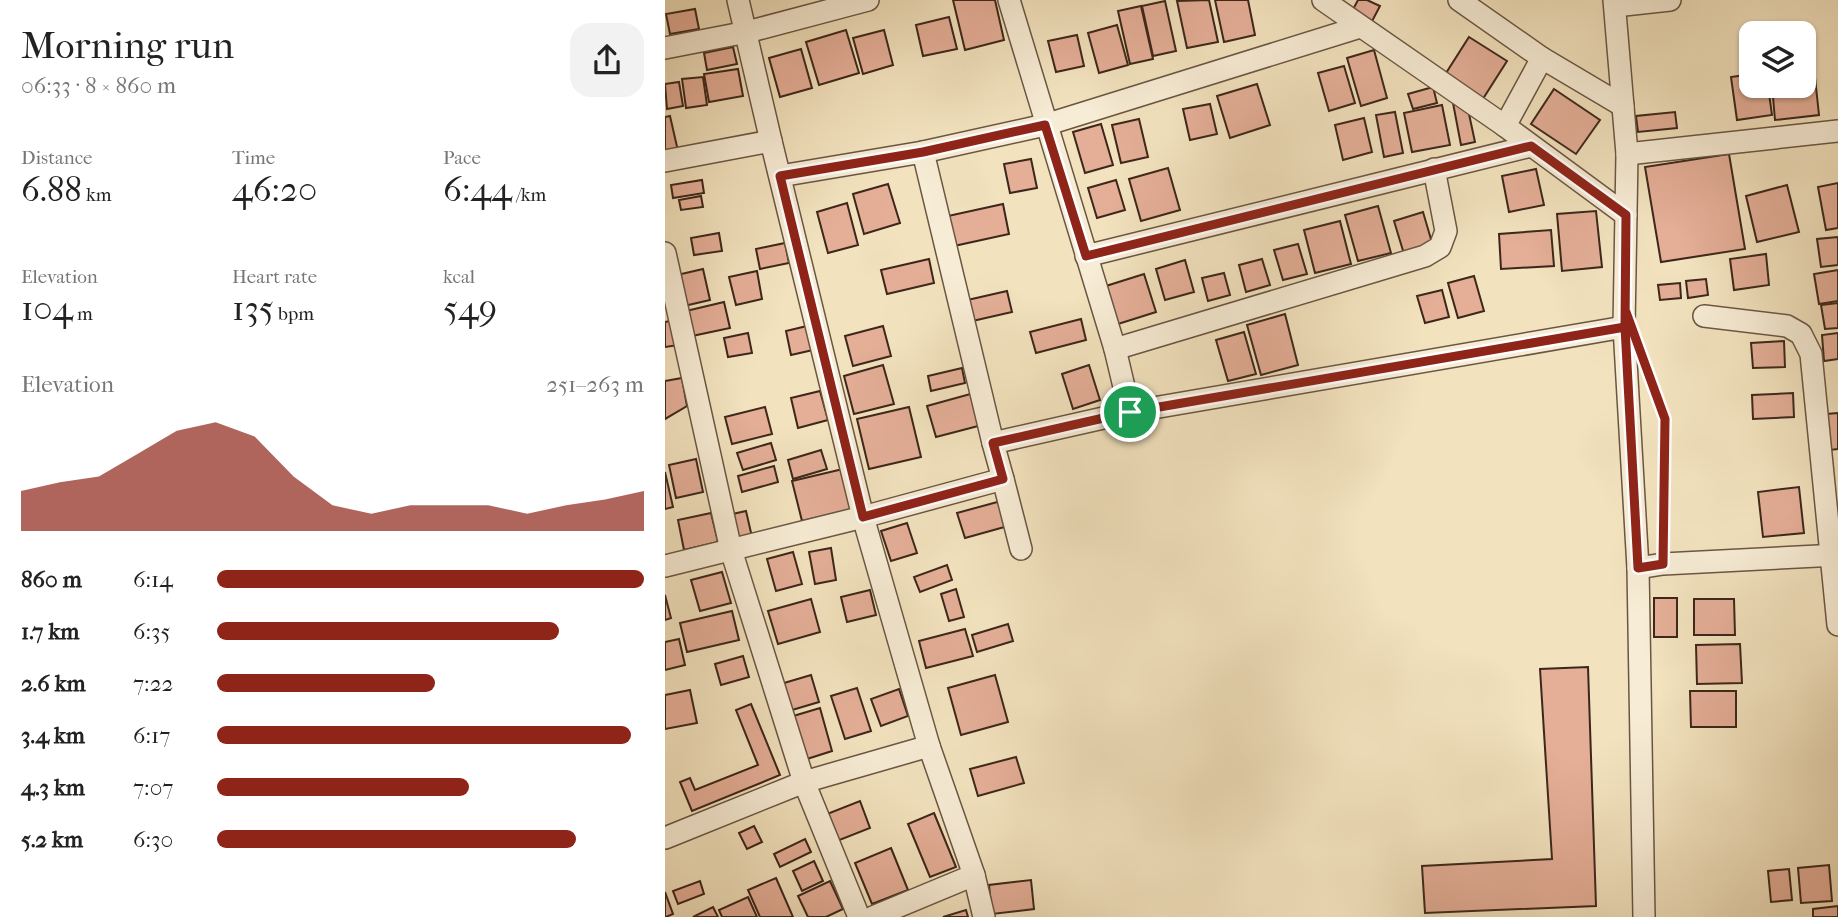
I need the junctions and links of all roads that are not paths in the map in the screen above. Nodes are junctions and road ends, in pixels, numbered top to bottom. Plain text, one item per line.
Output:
1 (738, 0) edge
2 (868, 0) edge
3 (1009, 0) edge
4 (1322, 0) edge
5 (1458, 0) edge
6 (1670, 0) edge
7 (1614, 3) edge
8 (1360, 27) junction
9 (747, 32) junction
10 (665, 48) edge
11 (1542, 58) junction
12 (1623, 106) junction
13 (1045, 125) junction
14 (1505, 126) junction
15 (1838, 131) edge
16 (771, 141) junction
17 (1531, 146) junction
18 (923, 152) junction
19 (1627, 153) junction
20 (665, 161) edge
21 (1434, 169) junction
22 (780, 176) junction
23 (1626, 215) junction
24 (665, 253) edge
25 (1086, 256) junction
26 (1703, 316) dead end
27 (1625, 327) junction
28 (1115, 349) junction
29 (1130, 412) junction
30 (993, 443) junction
31 (1003, 479) junction
32 (863, 517) junction
33 (1021, 549) dead end
34 (731, 550) junction
35 (1834, 555) edge
36 (665, 566) edge
37 (1638, 568) junction
38 (1838, 625) edge
39 (929, 747) junction
40 (804, 782) junction
41 (668, 829) edge
42 (974, 875) junction
43 (859, 917) edge
44 (873, 917) edge
45 (984, 917) edge
46 (1644, 917) edge

1 - 9 street
2 - 9 street
3 - 13 street
4 - 8 street
5 - 11 street
6 - 7 street
7 - 12 street
8 - 13 street
8 - 14 street
9 - 10 street
9 - 16 street
11 - 12 street
11 - 14 street
12 - 19 street
13 - 18 street
13 - 25 street
14 - 17 street
15 - 19 street
16 - 20 street
16 - 22 street
17 - 21 street
17 - 23 street
18 - 22 street
18 - 30 street
19 - 23 street
21 - 25 street
21 - 28 street
22 - 32 street
23 - 27 street
24 - 34 street
25 - 28 street
26 - 35 street
27 - 29 street
27 - 37 street
28 - 29 street
29 - 30 street
30 - 31 street
31 - 32 street
31 - 33 street
32 - 34 street
32 - 39 street
34 - 36 street
34 - 40 street
35 - 37 street
35 - 38 street
37 - 46 street
39 - 40 street
39 - 42 street
40 - 41 street
40 - 43 street
42 - 44 street
42 - 45 street

